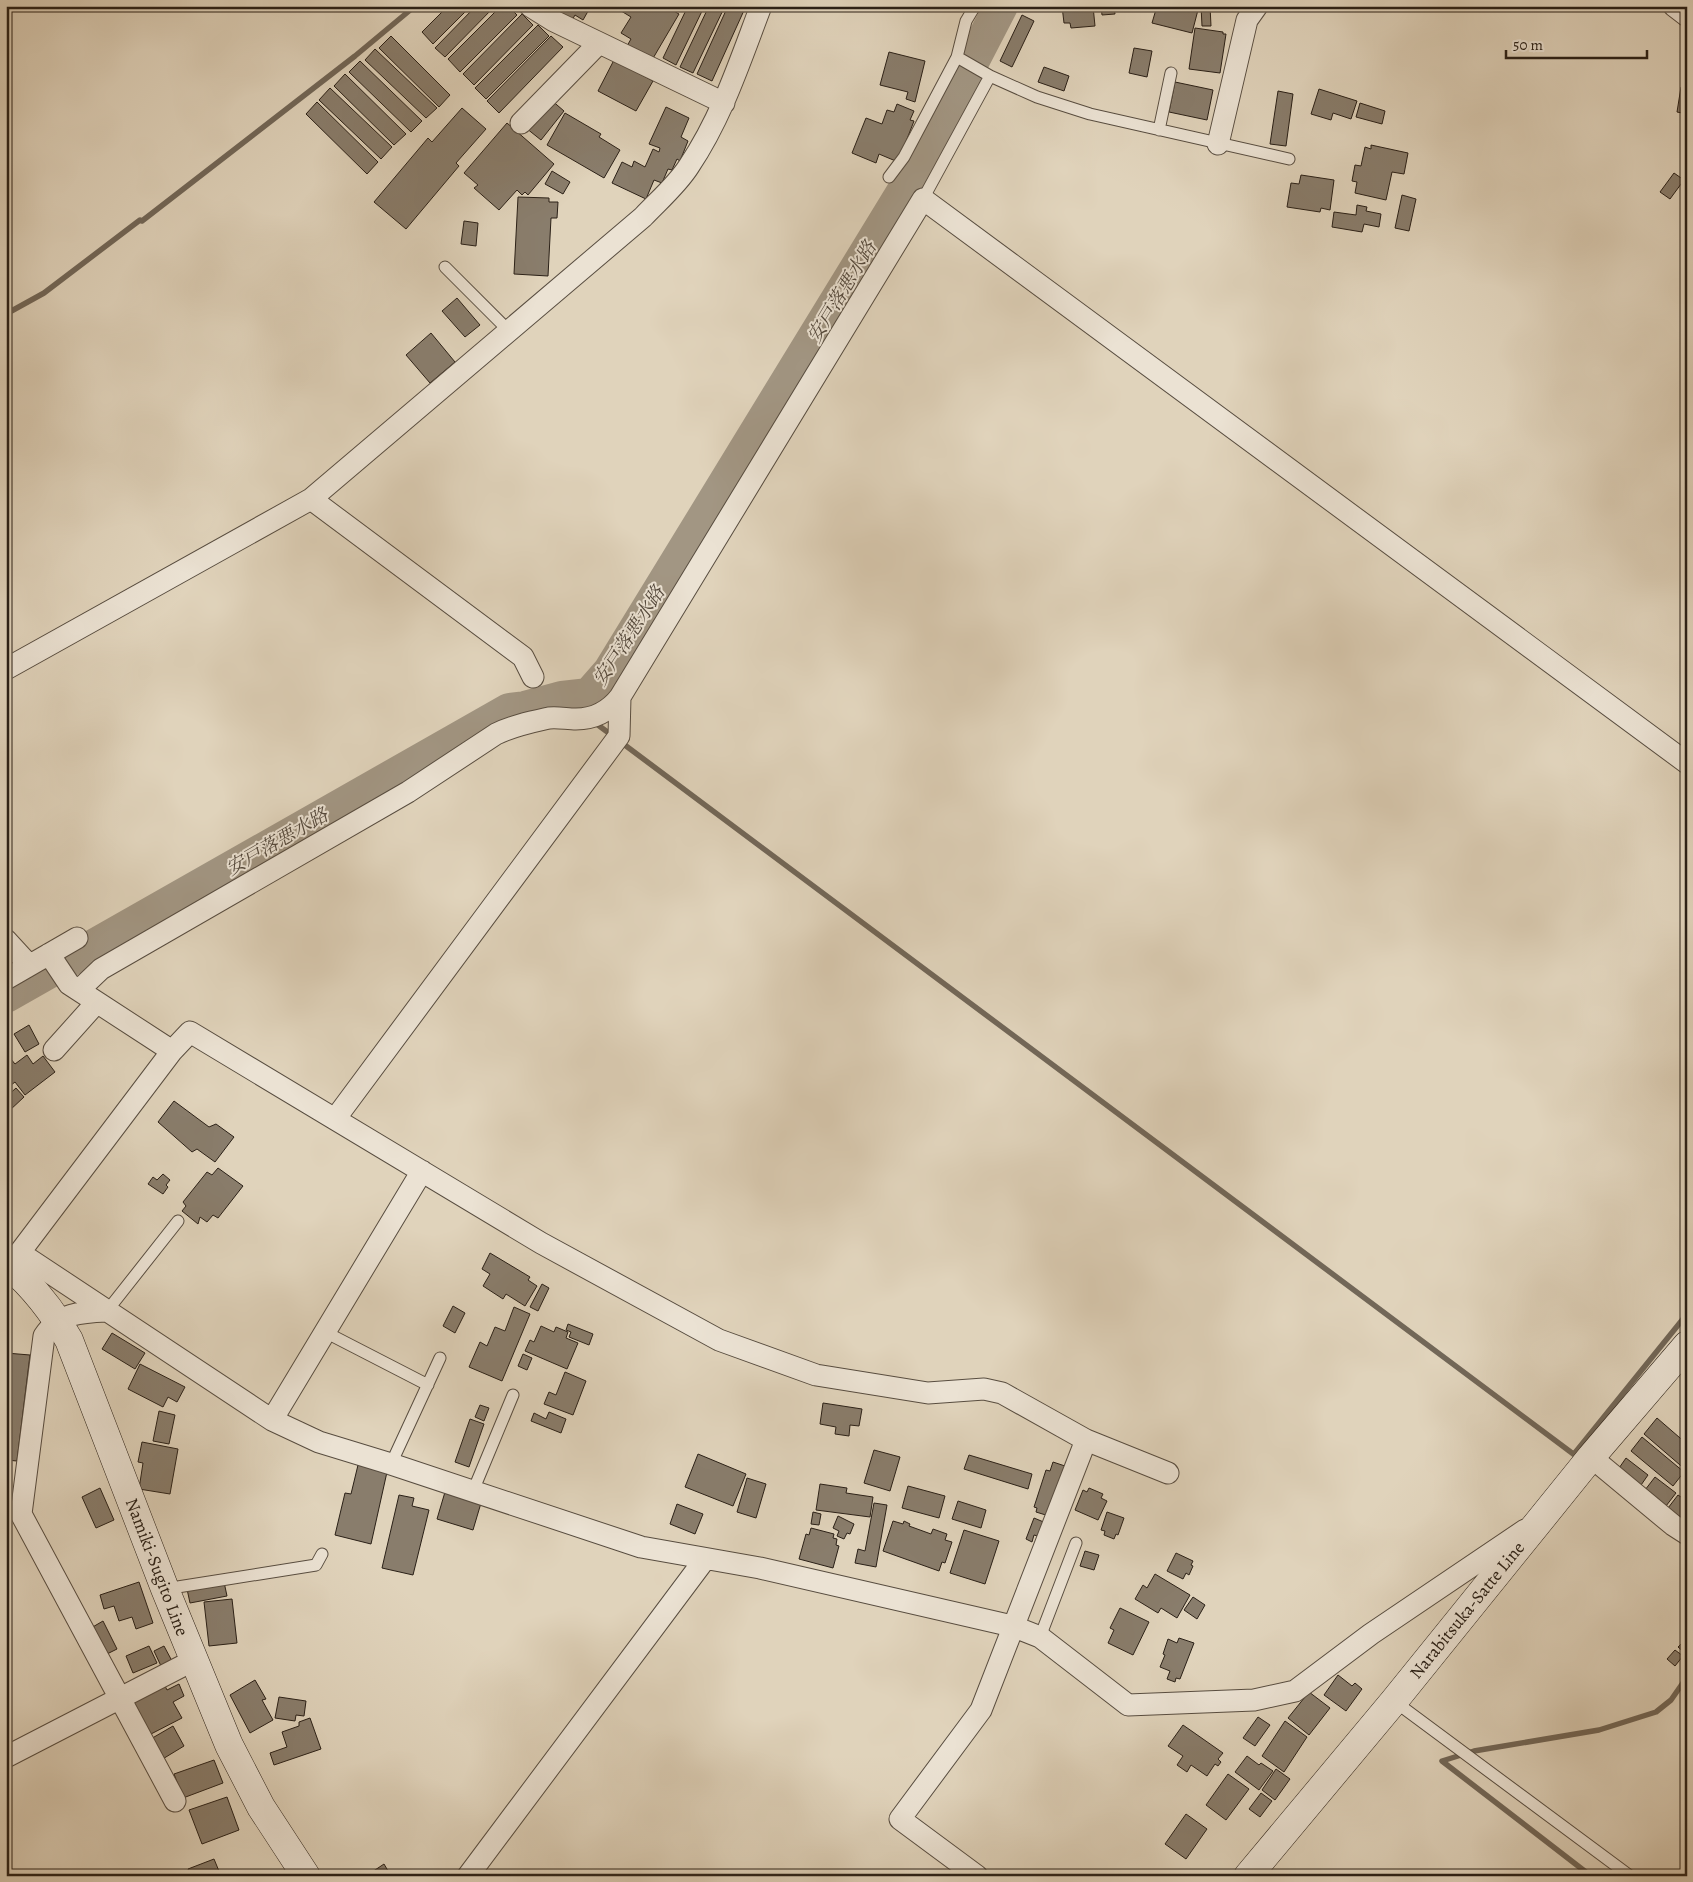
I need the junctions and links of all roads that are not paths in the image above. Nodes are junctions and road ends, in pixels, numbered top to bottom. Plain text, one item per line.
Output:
1 (761, 6) edge
2 (976, 6) edge
3 (1257, 6) edge
4 (1674, 6) edge
5 (543, 9) edge
6 (1687, 16) edge
7 (599, 43) junction
8 (960, 58) junction
9 (1171, 73) dead end
10 (990, 76) junction
11 (724, 103) junction
12 (521, 123) dead end
13 (1159, 130) junction
14 (1218, 144) junction
15 (1290, 159) dead end
16 (890, 177) dead end
17 (923, 199) junction
18 (445, 267) dead end
19 (510, 331) junction
20 (311, 499) junction
21 (6, 669) edge
22 (533, 677) dead end
23 (620, 697) junction
24 (1687, 763) edge
25 (77, 938) dead end
26 (6, 940) edge
27 (49, 954) junction
28 (29, 966) junction
29 (6, 979) edge
30 (74, 987) junction
31 (97, 1002) junction
32 (54, 1050) dead end
33 (172, 1051) junction
34 (335, 1119) junction
35 (422, 1171) junction
36 (178, 1220) dead end
37 (12, 1261) edge
38 (107, 1311) junction
39 (58, 1320) junction
40 (325, 1332) junction
41 (1687, 1346) edge
42 (440, 1358) dead end
43 (428, 1385) junction
44 (513, 1395) dead end
45 (272, 1420) junction
46 (1086, 1440) junction
47 (1591, 1457) junction
48 (391, 1464) junction
49 (1168, 1473) dead end
50 (473, 1491) junction
51 (1539, 1521) junction
52 (1687, 1534) edge
53 (1076, 1543) dead end
54 (322, 1554) dead end
55 (705, 1559) junction
56 (165, 1589) junction
57 (1012, 1626) junction
58 (1040, 1637) junction
59 (194, 1660) junction
60 (119, 1697) junction
61 (1394, 1701) junction
62 (6, 1757) edge
63 (175, 1801) dead end
64 (306, 1876) edge
65 (468, 1876) edge
66 (977, 1876) edge
67 (1248, 1876) edge
68 (1630, 1876) edge

1 - 11 street
2 - 8 lane
3 - 14 street
4 - 6 street
5 - 7 street
7 - 11 street
7 - 12 street
8 - 10 lane
8 - 16 lane
9 - 13 lane
10 - 13 lane
10 - 17 lane
11 - 19 street
13 - 14 lane
14 - 15 lane
17 - 23 street
17 - 24 street
18 - 19 lane
19 - 20 street
20 - 21 street
20 - 22 street
23 - 30 street
23 - 34 street
25 - 27 street
26 - 28 street
27 - 28 street
27 - 30 street
28 - 29 street
30 - 31 street
31 - 32 street
31 - 33 street
33 - 34 street
33 - 37 street
34 - 35 street
35 - 40 street
35 - 46 street
36 - 38 lane
37 - 38 street
37 - 39 main road, Namiki-Sugito Line
38 - 39 street
38 - 45 street
39 - 56 main road, Namiki-Sugito Line
39 - 60 street
40 - 43 lane
40 - 45 street
41 - 47 main road, Narabitsuka-Satte Line
42 - 43 lane
43 - 48 lane
44 - 50 lane
45 - 48 street
46 - 49 street
46 - 57 street
47 - 51 main road, Narabitsuka-Satte Line
47 - 52 street
48 - 50 street
50 - 55 street
51 - 58 street
51 - 61 main road, Narabitsuka-Satte Line
53 - 58 lane
54 - 56 lane
55 - 57 street
55 - 65 street
56 - 59 main road, Namiki-Sugito Line
57 - 58 street
57 - 66 street
59 - 60 street
59 - 64 main road, Namiki-Sugito Line
60 - 62 street
60 - 63 street
61 - 67 main road, Narabitsuka-Satte Line
61 - 68 lane

